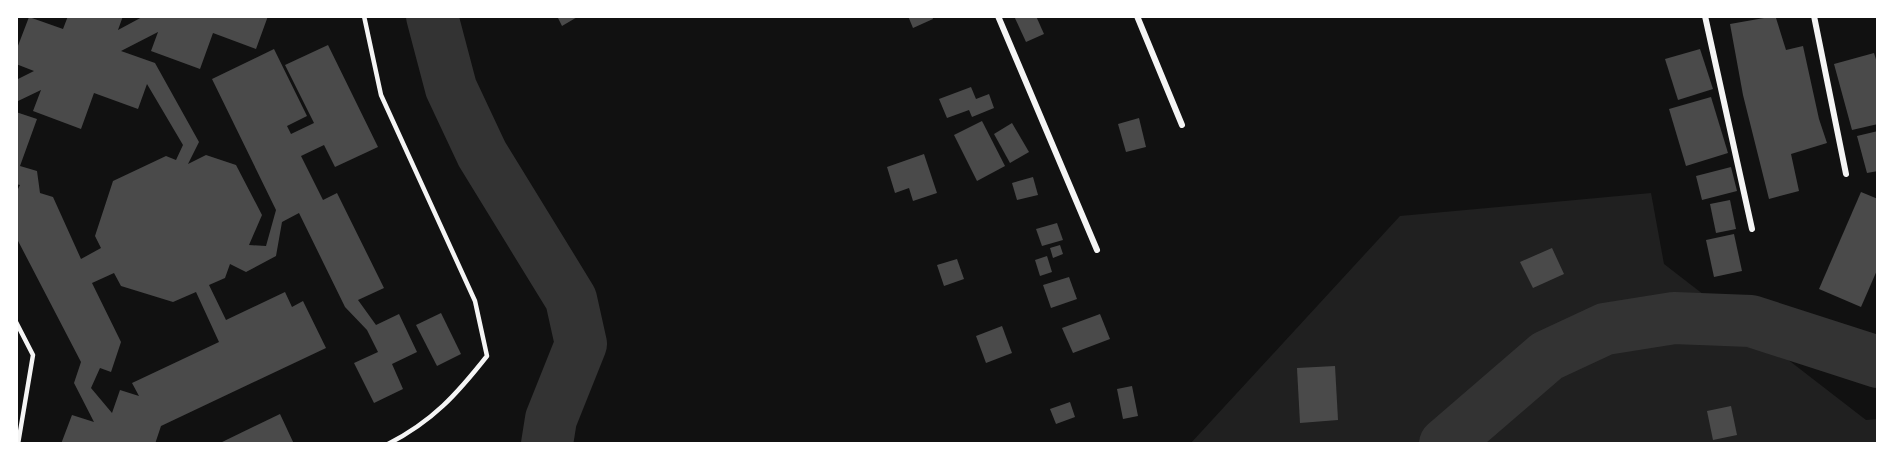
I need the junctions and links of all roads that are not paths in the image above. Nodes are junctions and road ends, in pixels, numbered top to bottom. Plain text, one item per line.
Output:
1 (364, 16) edge
2 (998, 16) edge
3 (1137, 16) edge
4 (1705, 16) edge
5 (1814, 16) edge
6 (1182, 125) dead end
7 (1846, 174) dead end
8 (1752, 230) dead end
9 (1097, 250) dead end
10 (16, 322) edge
11 (18, 444) edge
12 (388, 444) edge

1 - 12 lane
2 - 9 street
3 - 6 street
4 - 8 street
5 - 7 street
10 - 11 lane

